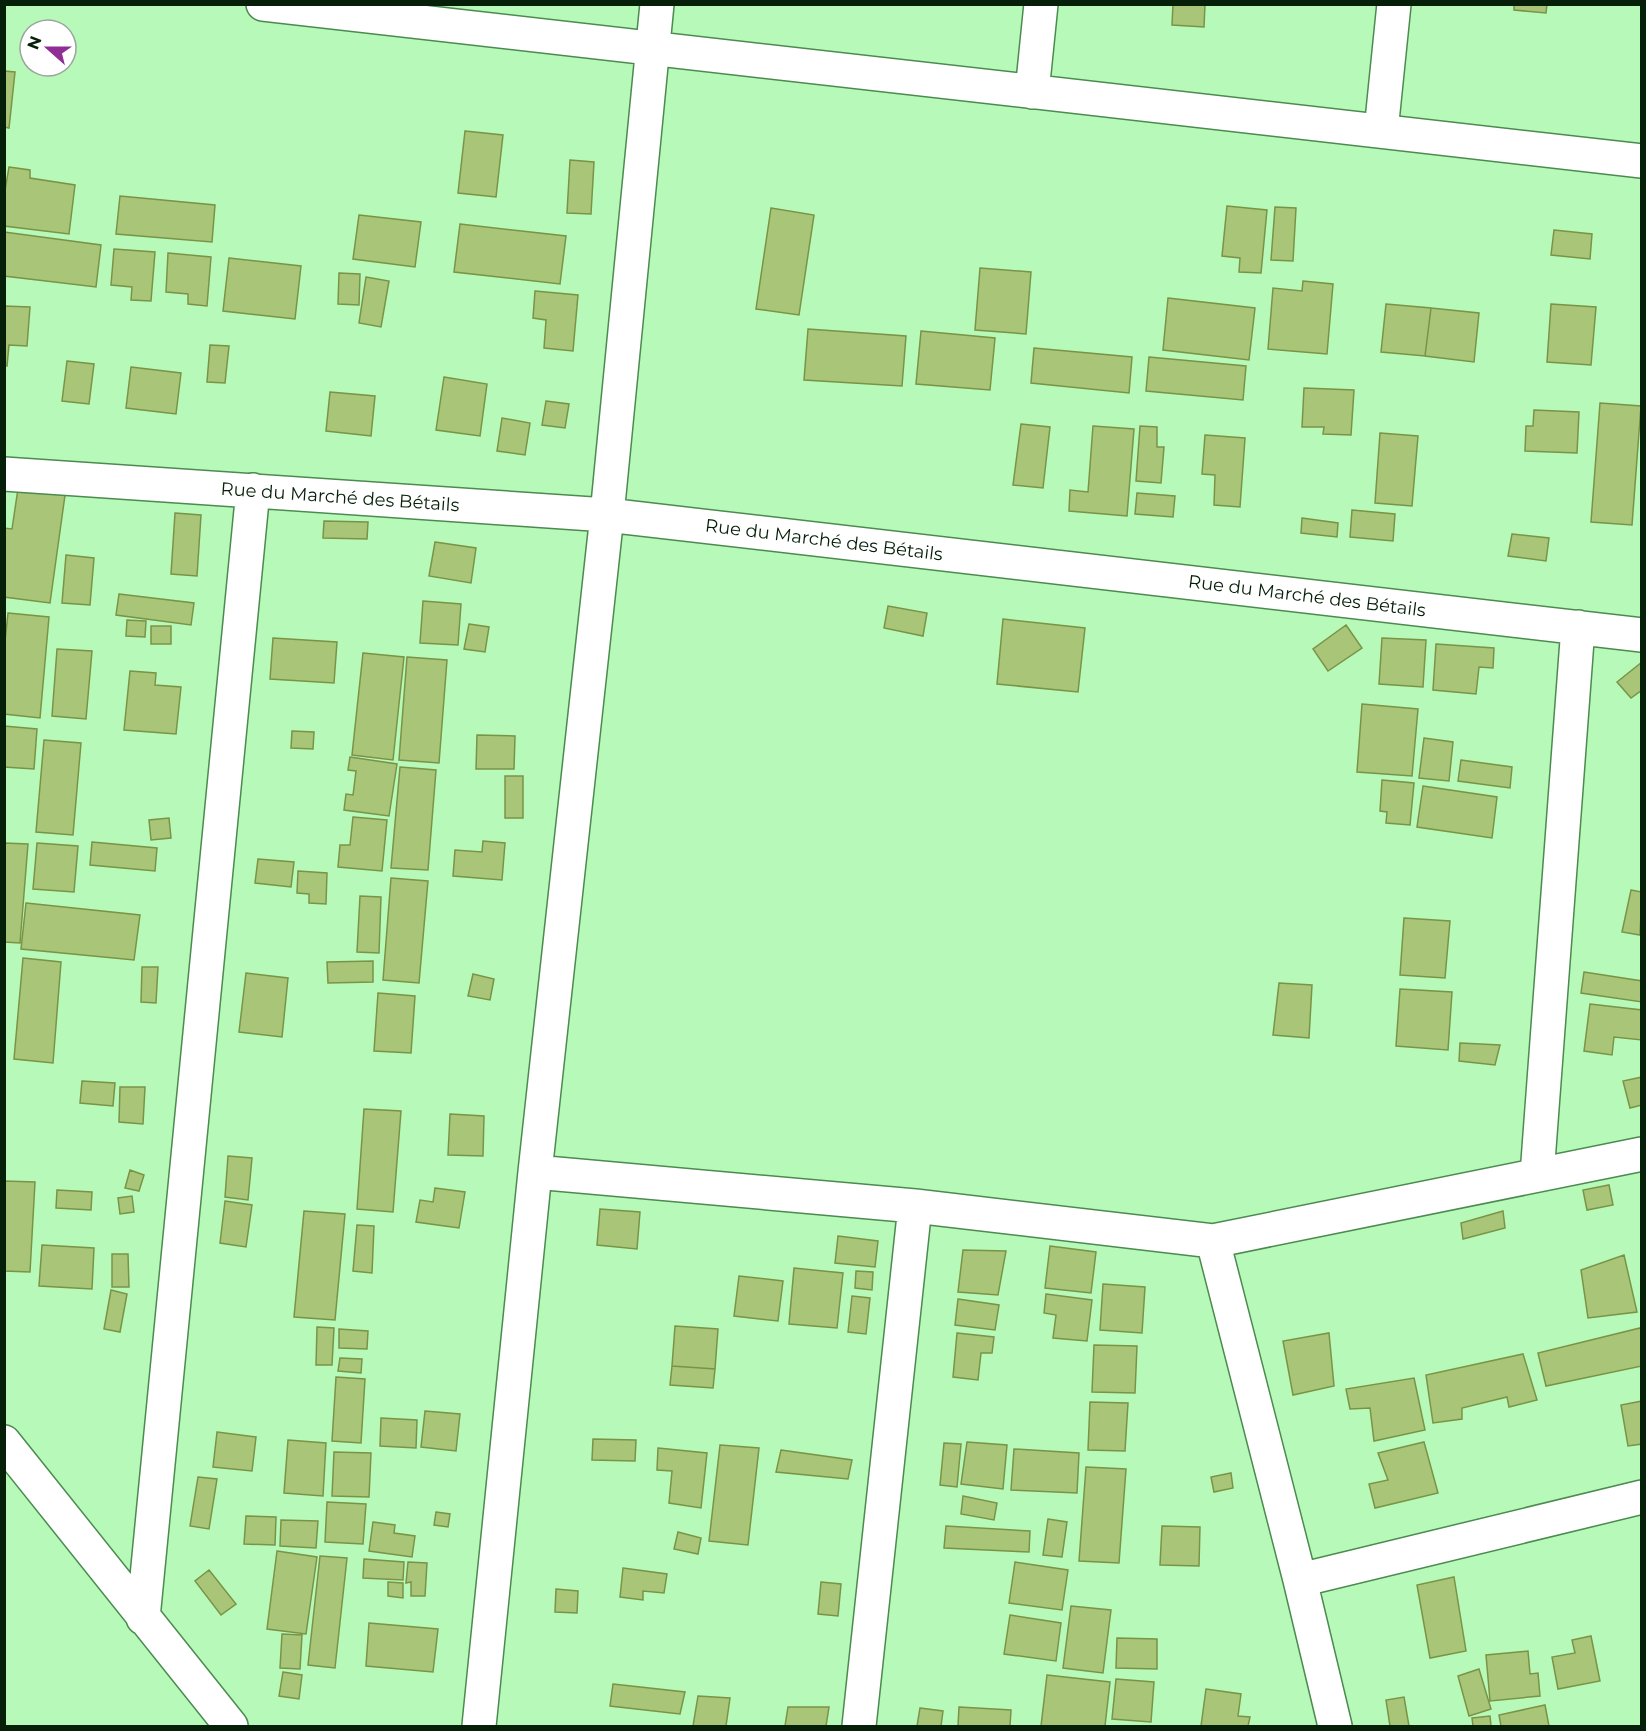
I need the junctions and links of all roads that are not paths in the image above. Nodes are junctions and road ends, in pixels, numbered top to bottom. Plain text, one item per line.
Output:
1 (263, 4) edge
2 (657, 4) edge
3 (1041, 4) edge
4 (1394, 4) edge
5 (299, 7) edge
6 (652, 49) junction
7 (1032, 92) junction
8 (1381, 132) junction
9 (1641, 161) edge
10 (4, 474) edge
11 (253, 490) junction
12 (607, 515) junction
13 (1578, 627) junction
14 (1641, 635) edge
15 (1641, 1154) edge
16 (535, 1172) junction
17 (1537, 1175) junction
18 (915, 1206) junction
19 (1213, 1240) junction
20 (4, 1442) edge
21 (1641, 1497) edge
22 (1300, 1580) junction
23 (143, 1618) junction
24 (231, 1726) edge
25 (479, 1726) edge
26 (859, 1726) edge
27 (1335, 1726) edge

1 - 5 street
2 - 6 street
3 - 7 street
4 - 8 street
5 - 6 street
6 - 7 street
6 - 12 street
7 - 8 street
8 - 9 street
10 - 11 street, Rue du Marché des Bétails
11 - 12 street, Rue du Marché des Bétails
11 - 23 street
12 - 13 street, Rue du Marché des Bétails
12 - 16 street
13 - 14 street, Rue du Marché des Bétails
13 - 17 street
15 - 17 street
16 - 18 street
16 - 25 street
17 - 19 street
18 - 19 street
18 - 26 street
19 - 22 street
20 - 23 street
21 - 22 street
22 - 27 street
23 - 24 street

